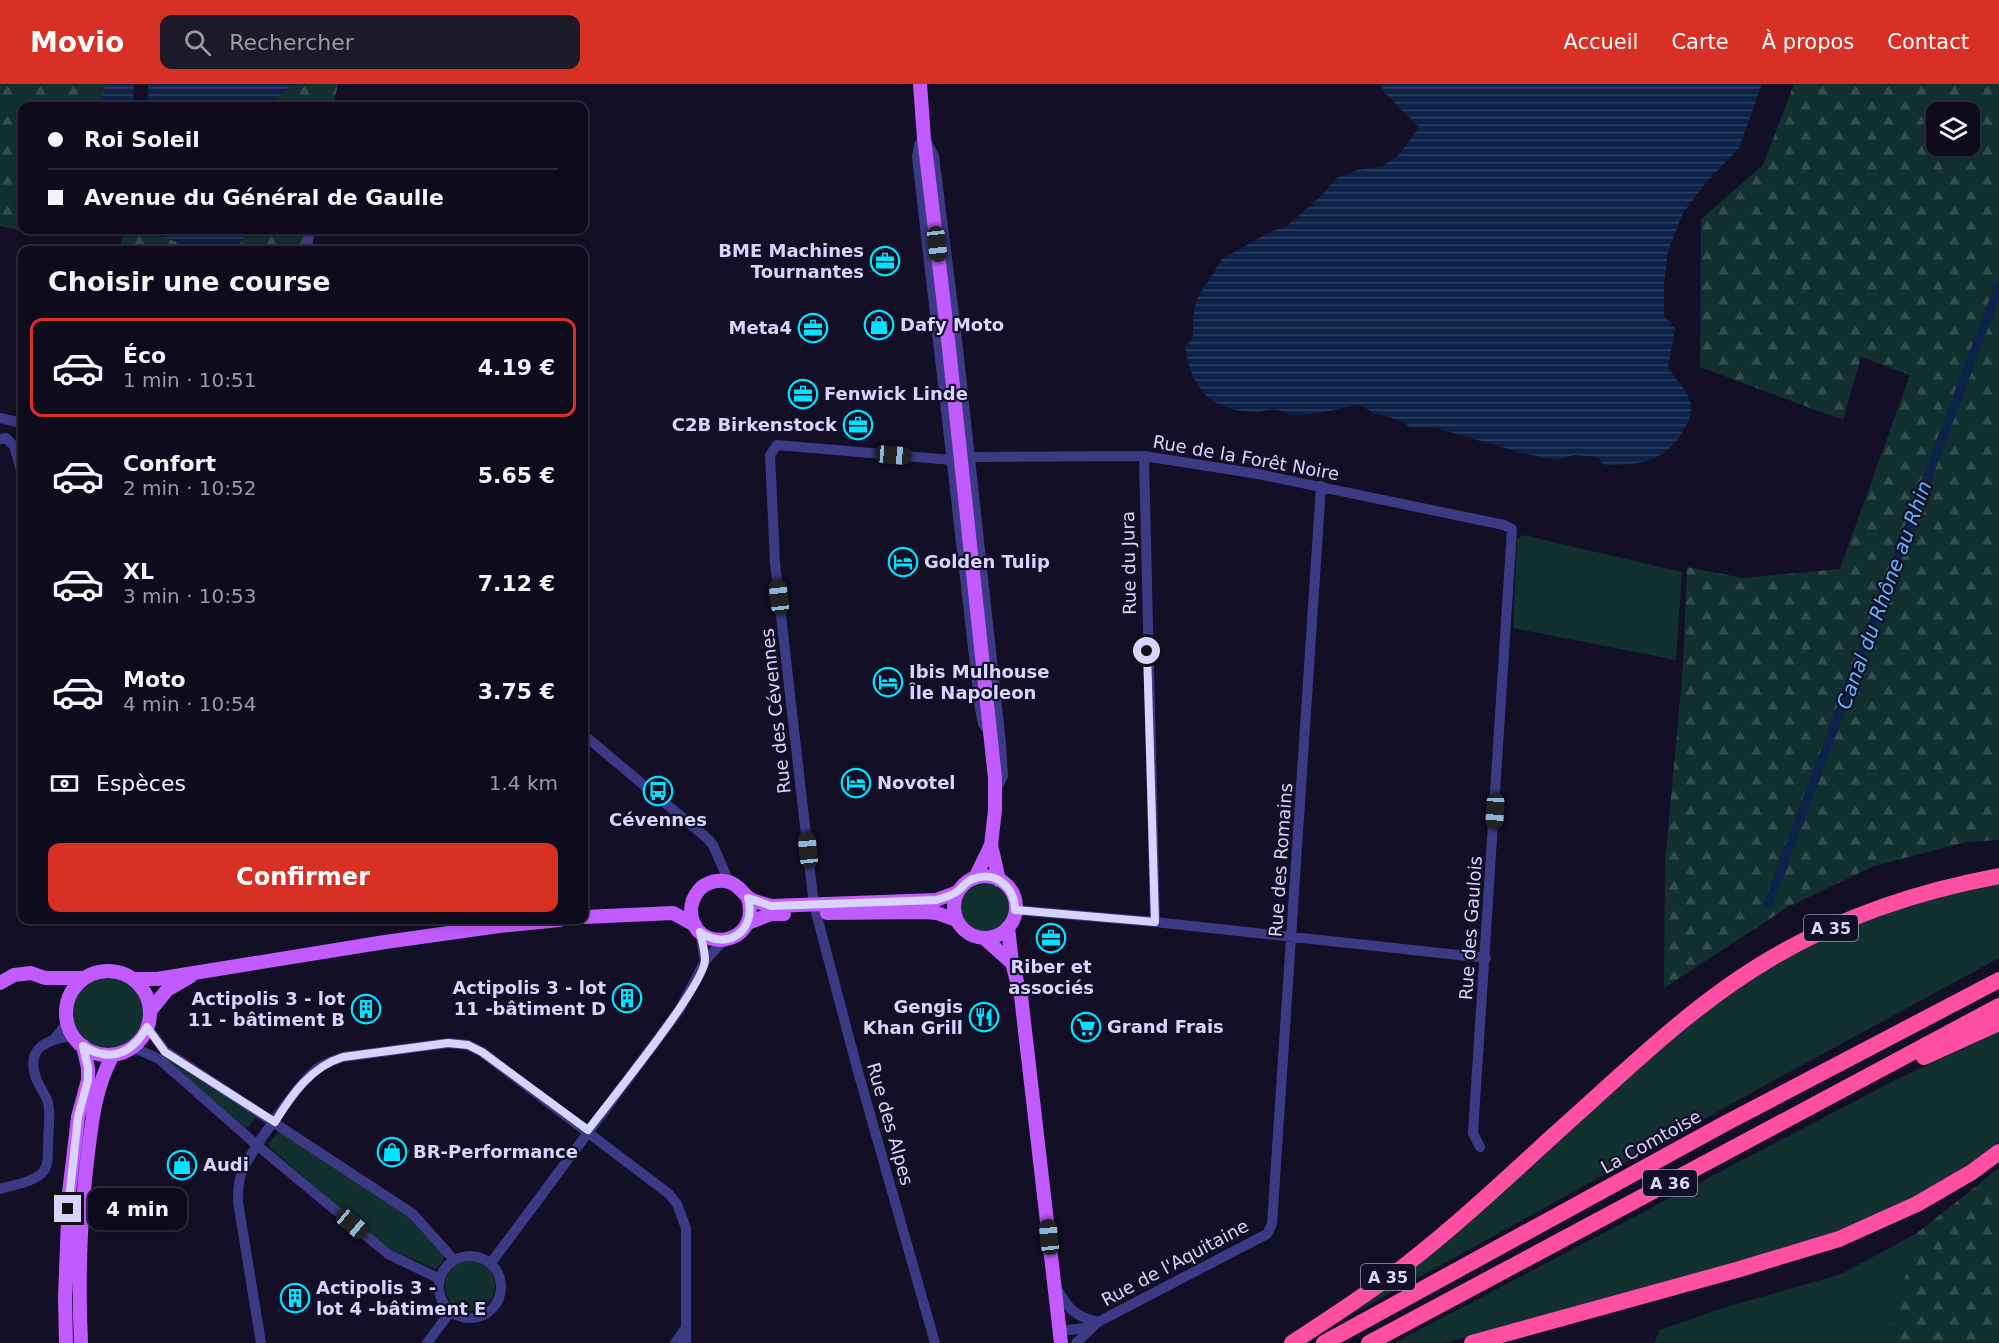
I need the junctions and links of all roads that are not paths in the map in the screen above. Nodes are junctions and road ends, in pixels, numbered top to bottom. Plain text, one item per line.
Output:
1 (920, 84) edge
2 (924, 138) junction
3 (0, 418) edge
4 (18, 422) edge
5 (0, 439) edge
6 (1144, 456) junction
7 (970, 457) junction
8 (18, 458) edge
9 (952, 460) junction
10 (1321, 486) junction
11 (1512, 529) joint
12 (990, 734) junction
13 (588, 738) edge
14 (995, 792) junction
15 (991, 845) junction
16 (717, 855) junction
17 (1999, 876) edge
18 (975, 878) junction
19 (999, 880) junction
20 (711, 882) junction
21 (729, 882) junction
22 (958, 891) junction
23 (694, 898) junction
24 (748, 898) junction
25 (816, 909) junction
26 (1015, 910) junction
27 (673, 913) junction
28 (588, 917) edge
29 (956, 920) junction
30 (1155, 922) junction
31 (748, 923) junction
32 (519, 924) edge
33 (1008, 927) junction
34 (697, 928) junction
35 (984, 938) junction
36 (1292, 938) junction
37 (724, 940) junction
38 (1486, 958) junction
39 (705, 961) junction
40 (1012, 963) junction
41 (1999, 967) edge
42 (196, 973) junction
43 (45, 978) junction
44 (85, 978) junction
45 (133, 979) junction
46 (1999, 980) edge
47 (0, 983) edge
48 (69, 998) junction
49 (1999, 1006) edge
50 (150, 1011) junction
51 (68, 1022) junction
52 (1999, 1023) edge
53 (147, 1027) junction
54 (1901, 1031) junction
55 (56, 1038) junction
56 (78, 1041) junction
57 (132, 1047) junction
58 (113, 1055) junction
59 (1883, 1069) junction
60 (275, 1122) junction
61 (588, 1130) junction
62 (258, 1146) junction
63 (1480, 1147) dead end
64 (1999, 1152) edge
65 (0, 1189) edge
66 (1267, 1234) joint
67 (454, 1260) junction
68 (491, 1263) junction
69 (440, 1279) junction
70 (1055, 1285) junction
71 (451, 1311) junction
72 (1096, 1325) junction
73 (686, 1328) junction
74 (1061, 1337) edge
75 (66, 1343) edge
76 (81, 1343) edge
77 (261, 1343) edge
78 (427, 1343) edge
79 (675, 1343) edge
80 (686, 1343) edge
81 (935, 1343) edge
82 (1076, 1343) edge
83 (1292, 1343) edge
84 (1324, 1343) edge
85 (1369, 1343) edge
86 (1472, 1343) edge

1 - 2 main road
2 - 7 street
2 - 9 street
2 - 12 main road
3 - 4 street
5 - 8 street
6 - 7 street, Rue de la Forêt Noire
6 - 10 street, Rue de la Forêt Noire
6 - 30 street, Rue du Jura
7 - 14 street
9 - 12 street
9 - 25 street, Rue des Cévennes
10 - 11 street, Rue de la Forêt Noire
10 - 36 street, Rue des Romains
11 - 38 street, Rue des Gaulois
12 - 14 main road
13 - 16 street
14 - 15 main road
15 - 18 main road
15 - 19 main road
16 - 20 street
16 - 21 street
17 - 83 highway, A 35
18 - 19 main road
18 - 22 main road
19 - 26 main road
20 - 21 main road
20 - 23 main road
21 - 24 main road
22 - 25 main road
22 - 29 main road
23 - 27 main road
23 - 34 main road
24 - 25 main road
24 - 31 main road
25 - 29 main road
25 - 31 main road
25 - 81 street, Rue des Alpes
26 - 30 street
26 - 33 main road
27 - 28 main road
27 - 34 main road
29 - 35 main road
30 - 36 street
31 - 37 main road
32 - 42 main road
33 - 35 main road
33 - 40 main road
34 - 37 main road
34 - 39 street
35 - 40 main road
36 - 38 street
36 - 66 street, Rue des Romains
37 - 39 street
38 - 63 street, Rue des Gaulois
39 - 61 street
40 - 70 main road
41 - 54 highway
42 - 45 main road
42 - 50 main road
43 - 44 main road
43 - 47 main road
43 - 48 main road
44 - 45 main road
44 - 48 main road
45 - 50 main road
46 - 54 highway, La Comtoise / A 36
48 - 51 main road
49 - 59 highway, A 36
50 - 53 main road
51 - 55 street
51 - 56 main road
52 - 59 highway
53 - 57 main road
53 - 60 street
54 - 84 highway, La Comtoise / A 36
55 - 56 street
55 - 65 street
56 - 58 main road
56 - 75 main road
57 - 58 main road
57 - 62 street
58 - 76 main road
59 - 85 highway, A 36
60 - 61 street
60 - 62 street
60 - 67 street
61 - 68 street
61 - 73 street
62 - 69 street
62 - 77 street
64 - 86 highway
66 - 72 street, Rue de l'Aquitaine
67 - 68 street
67 - 69 street
68 - 71 street
69 - 71 street
70 - 72 street, Rue de l'Aquitaine
70 - 74 main road
71 - 78 street
72 - 74 street, Rue de l'Aquitaine
72 - 82 street, Rue de l'Aquitaine
73 - 79 street
73 - 80 street

